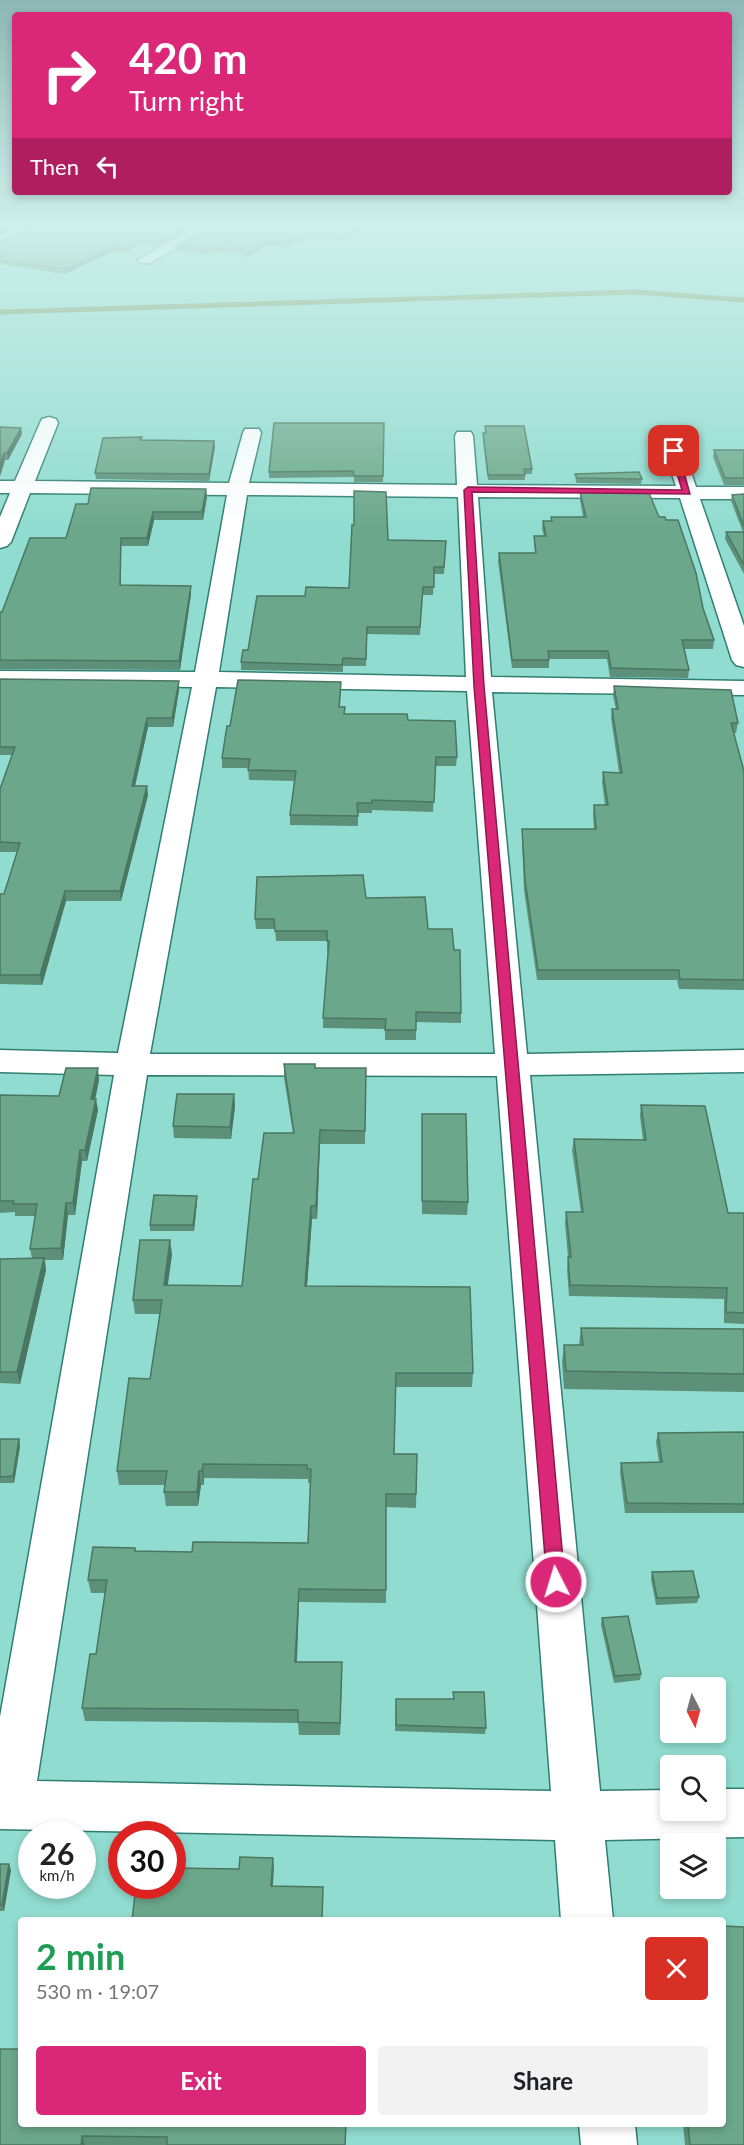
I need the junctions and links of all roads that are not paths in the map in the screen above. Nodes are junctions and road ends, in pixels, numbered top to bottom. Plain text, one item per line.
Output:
1 (49, 423) dead end
2 (252, 433) dead end
3 (464, 436) dead end
4 (674, 451) dead end
5 (0, 486) edge
6 (21, 486) junction
7 (238, 488) junction
8 (468, 490) junction
9 (687, 492) junction
10 (744, 493) edge
11 (0, 542) edge
12 (744, 660) edge
13 (0, 678) edge
14 (206, 678) junction
15 (479, 686) junction
16 (744, 688) edge
17 (0, 1061) edge
18 (744, 1061) edge
19 (132, 1065) junction
20 (511, 1065) junction
21 (4, 1805) edge
22 (744, 1814) edge
23 (577, 1816) junction
24 (587, 1917) edge
25 (607, 2127) edge
26 (609, 2145) edge

1 - 6 street
2 - 7 street
3 - 8 street
4 - 9 street
5 - 6 street
6 - 7 street
6 - 11 street
7 - 8 street
7 - 14 street
8 - 9 street
8 - 15 street
9 - 10 street
9 - 12 street
13 - 14 street
14 - 15 street
14 - 19 street
15 - 16 street
15 - 20 street
17 - 19 street
18 - 20 street
19 - 20 street
19 - 21 street
20 - 23 street
21 - 23 street
22 - 23 street
23 - 24 street
25 - 26 street

